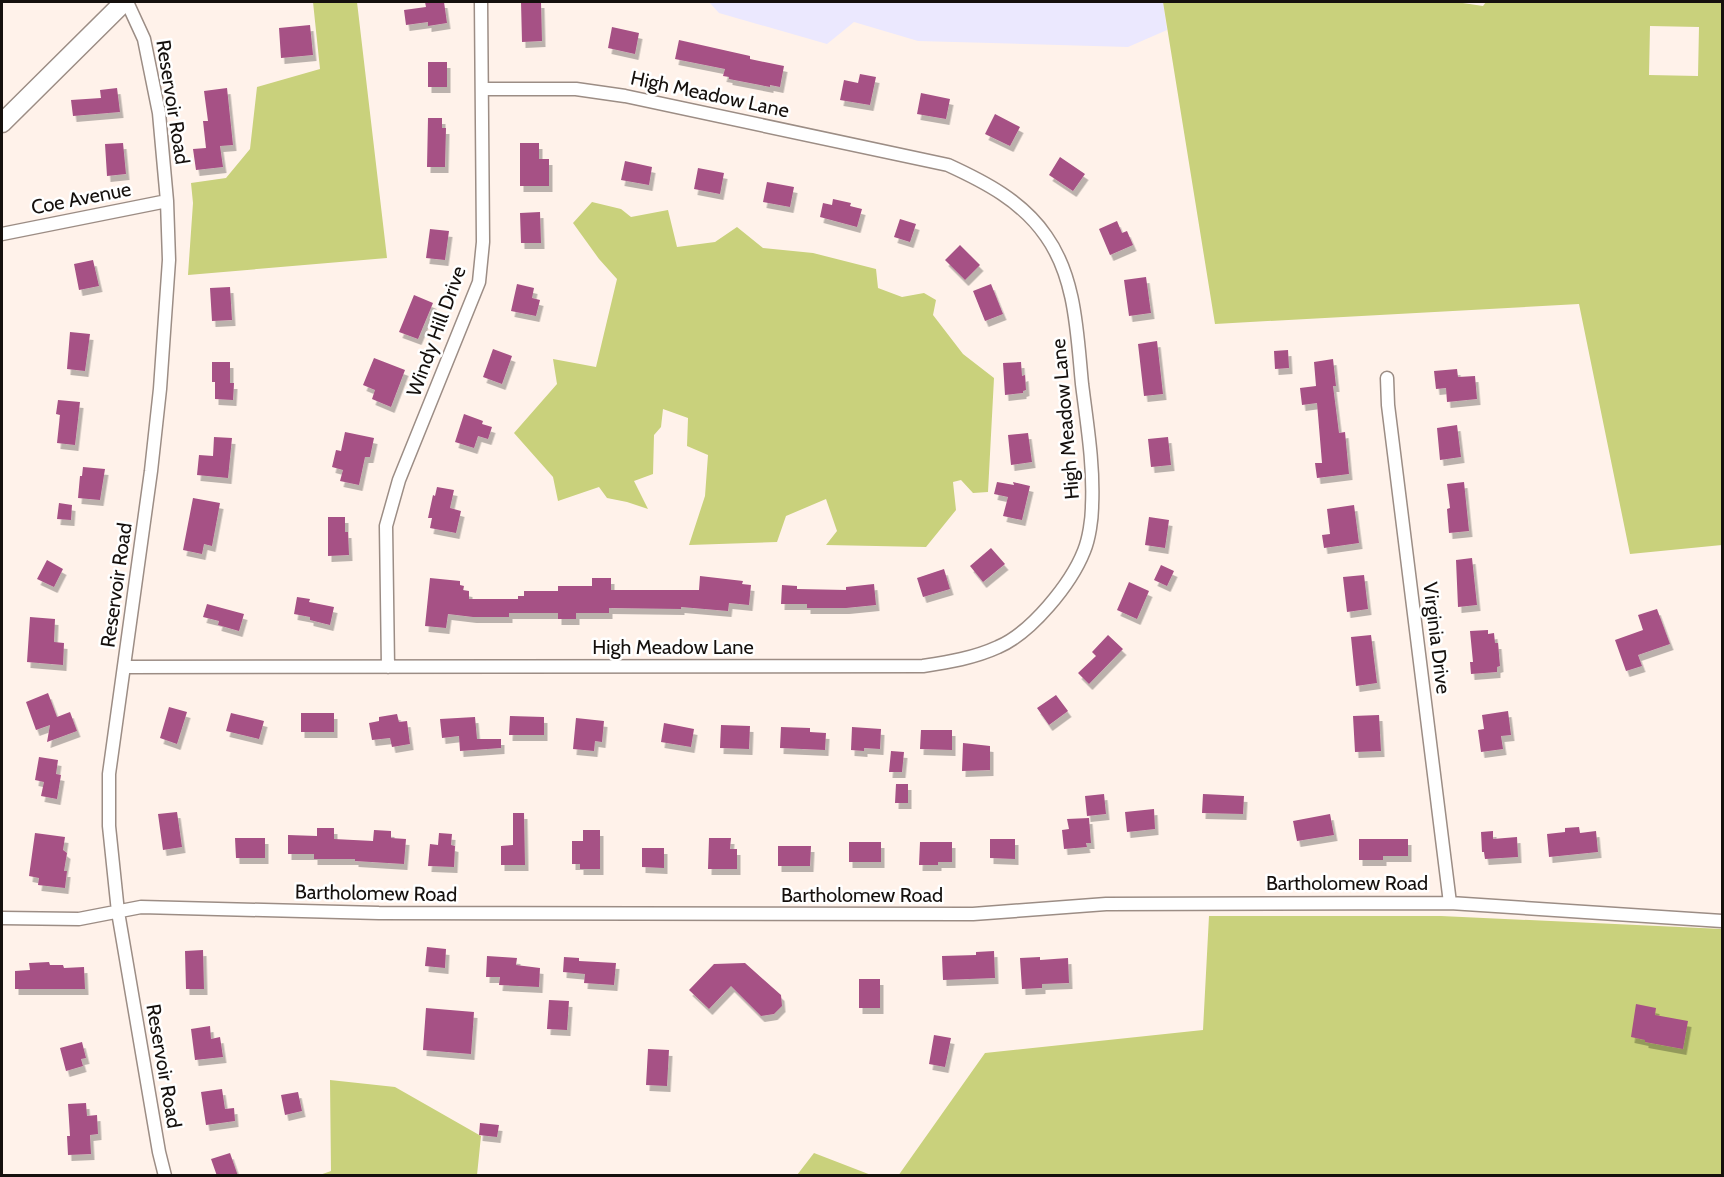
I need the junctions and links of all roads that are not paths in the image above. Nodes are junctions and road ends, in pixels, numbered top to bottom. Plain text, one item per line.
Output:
1 (125, 2) edge
2 (481, 2) edge
3 (483, 89) junction
4 (2, 123) edge
5 (167, 201) junction
6 (2, 234) edge
7 (1387, 378) dead end
8 (124, 667) junction
9 (388, 667) junction
10 (1450, 903) junction
11 (118, 912) junction
12 (2, 918) edge
13 (1722, 921) edge
14 (165, 1176) edge

1 - 4 main road
1 - 5 street, Reservoir Road
2 - 3 street, Windy Hill Drive
3 - 9 street, Windy Hill Drive
3 - 9 street, High Meadow Lane
5 - 6 street, Coe Avenue
5 - 8 street, Reservoir Road
7 - 10 street, Virginia Drive
8 - 9 street, High Meadow Lane
8 - 11 street, Reservoir Road
10 - 11 street, Bartholomew Road
10 - 13 street, Bartholomew Road
11 - 12 street, Bartholomew Road
11 - 14 street, Reservoir Road

